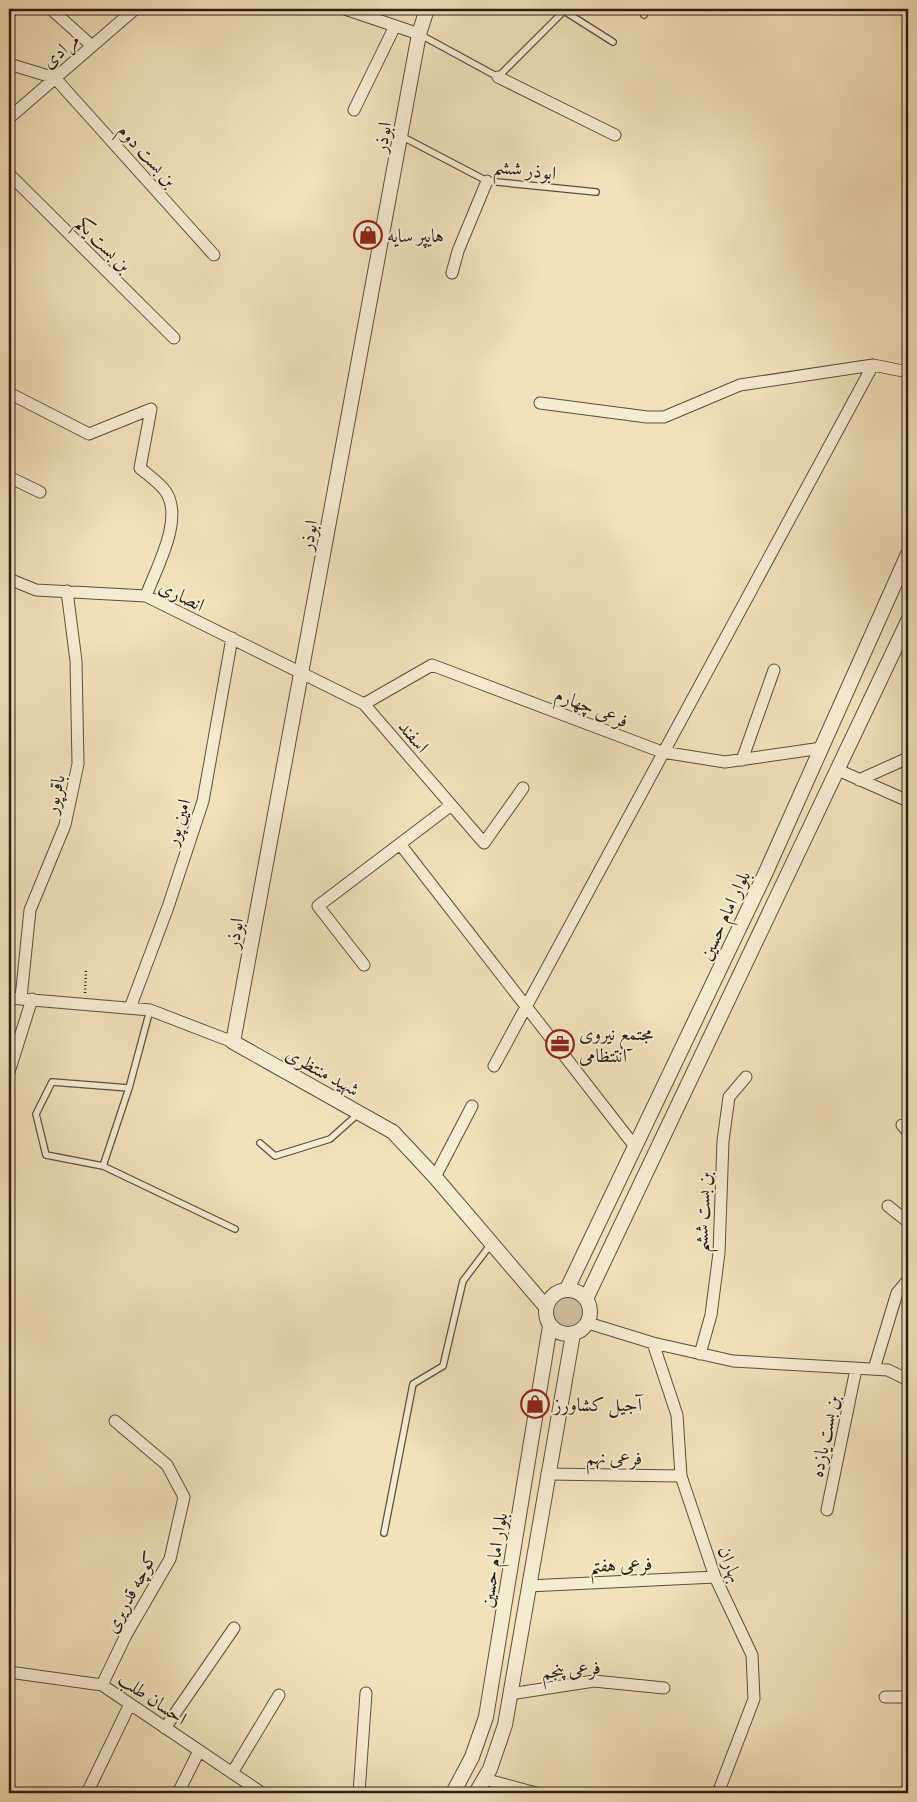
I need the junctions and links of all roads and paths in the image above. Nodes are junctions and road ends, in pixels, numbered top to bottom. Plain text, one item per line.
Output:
1 (51, 9) edge
2 (134, 9) edge
3 (346, 9) edge
4 (565, 10) edge
5 (428, 12) edge
6 (395, 26) junction
7 (419, 34) junction
8 (613, 42) dead end
9 (92, 46) junction
10 (9, 64) edge
11 (498, 77) junction
12 (55, 78) junction
13 (354, 110) dead end
14 (9, 118) edge
15 (614, 135) dead end
16 (401, 136) junction
17 (9, 174) edge
18 (487, 181) junction
19 (596, 192) dead end
20 (214, 255) dead end
21 (452, 273) dead end
22 (174, 338) dead end
23 (873, 364) junction
24 (908, 372) edge
25 (9, 393) edge
26 (540, 403) dead end
27 (9, 478) edge
28 (40, 492) dead end
29 (908, 554) edge
30 (9, 579) edge
31 (67, 591) junction
32 (146, 596) junction
33 (908, 621) edge
34 (232, 638) junction
35 (774, 670) dead end
36 (301, 673) junction
37 (364, 704) junction
38 (822, 748) junction
39 (662, 752) junction
40 (908, 758) edge
41 (742, 760) junction
42 (838, 770) junction
43 (859, 780) junction
44 (523, 788) dead end
45 (908, 801) edge
46 (450, 806) junction
47 (400, 844) junction
48 (364, 965) dead end
49 (86, 969) dead end
50 (20, 998) edge
51 (84, 1004) junction
52 (526, 1007) junction
53 (130, 1008) junction
54 (150, 1010) junction
55 (233, 1042) junction
56 (494, 1066) dead end
57 (9, 1072) edge
58 (746, 1077) dead end
59 (130, 1088) junction
60 (472, 1106) dead end
61 (359, 1113) junction
62 (260, 1143) dead end
63 (636, 1148) junction
64 (103, 1166) junction
65 (435, 1177) junction
66 (888, 1206) dead end
67 (908, 1222) edge
68 (235, 1230) dead end
69 (491, 1244) junction
70 (908, 1280) edge
71 (567, 1289) junction
72 (586, 1299) junction
73 (546, 1307) junction
74 (588, 1323) junction
75 (550, 1326) junction
76 (573, 1334) junction
77 (654, 1343) junction
78 (700, 1354) junction
79 (856, 1368) junction
80 (874, 1370) junction
81 (908, 1380) edge
82 (115, 1421) dead end
83 (547, 1474) junction
84 (681, 1476) junction
85 (827, 1510) dead end
86 (384, 1533) dead end
87 (716, 1578) junction
88 (528, 1586) junction
89 (234, 1628) dead end
90 (9, 1672) edge
91 (102, 1685) junction
92 (664, 1688) dead end
93 (366, 1693) dead end
94 (510, 1694) junction
95 (279, 1695) dead end
96 (908, 1696) edge
97 (885, 1697) dead end
98 (130, 1704) junction
99 (166, 1728) junction
100 (199, 1751) junction
101 (232, 1773) junction
102 (484, 1779) junction
103 (87, 1793) edge
104 (178, 1793) edge
105 (262, 1793) edge
106 (359, 1793) edge
107 (453, 1793) edge
108 (476, 1793) edge
109 (536, 1793) edge
110 (718, 1793) edge

1 - 9 street
2 - 9 street, مرادی
3 - 6 street
4 - 8 lane
4 - 11 lane
5 - 7 street, ابوذر
6 - 7 street
6 - 13 street
7 - 11 lane
7 - 16 street, ابوذر
9 - 12 street, مرادی
10 - 12 street
11 - 15 street
12 - 14 street, مرادی
12 - 20 street, بن بست دوم
16 - 18 lane, ابوذر ششم
16 - 36 street, ابوذر
17 - 22 street, بن بست یکم
18 - 19 lane, ابوذر ششم
18 - 21 street
23 - 24 street
23 - 26 street
23 - 39 street
25 - 32 street
27 - 28 street
29 - 38 street, بلوار امام حسین
30 - 31 street, انصاری
31 - 32 street, انصاری
31 - 50 street, باقرپور
32 - 34 street, انصاری
33 - 42 street
34 - 36 street, انصاری
34 - 53 street, امین پور
35 - 41 street
36 - 37 street, اسفند
36 - 55 street, ابوذر
37 - 39 street, فرعی چهارم
37 - 46 street, اسفند
38 - 41 street, فرعی چهارم
38 - 63 street, بلوار امام حسین
39 - 41 street, فرعی چهارم
39 - 52 street
40 - 43 street
42 - 43 street
42 - 72 street
43 - 45 street
44 - 46 street, اسفند
46 - 47 street
47 - 48 street
47 - 52 street
49 - 51 path
50 - 51 street, شهید منتظری
50 - 57 street, باقرپور
51 - 53 street, شهید منتظری
52 - 56 street
52 - 63 street
53 - 54 street, شهید منتظری
54 - 55 street, شهید منتظری
54 - 59 lane
55 - 61 street, شهید منتظری
58 - 78 street, بن بست ششم
59 - 64 lane
59 - 64 lane
60 - 65 street
61 - 62 lane
61 - 65 street, شهید منتظری
63 - 71 street, بلوار امام حسین
64 - 68 lane
65 - 69 street, شهید منتظری
66 - 67 street
69 - 73 street, شهید منتظری
69 - 86 lane
70 - 80 street
71 - 72 street
71 - 73 street
72 - 74 street
73 - 75 street
74 - 76 street
74 - 77 street
75 - 76 street
75 - 107 street, بلوار امام حسین
76 - 83 street, بلوار امام حسین
77 - 78 street
77 - 84 street, بهاران
78 - 79 street
79 - 80 street
79 - 85 street, بن بست یازده
80 - 81 street
82 - 91 street, کوچه قدریری
83 - 84 street, فرعی نهم
83 - 88 street, بلوار امام حسین
84 - 87 street, بهاران
87 - 88 street, فرعی هفتم
87 - 110 street, بهاران
88 - 94 street, بلوار امام حسین
89 - 99 street
90 - 91 street, احسان طلب
91 - 98 street, احسان طلب
92 - 94 street, فرعی پنجم
93 - 106 street
94 - 102 street, بلوار امام حسین
95 - 101 street
96 - 97 street
98 - 99 street, احسان طلب
98 - 103 street
99 - 100 street, احسان طلب
100 - 101 street, احسان طلب
100 - 104 street
101 - 105 street, احسان طلب
102 - 108 street, بلوار امام حسین
102 - 109 street

